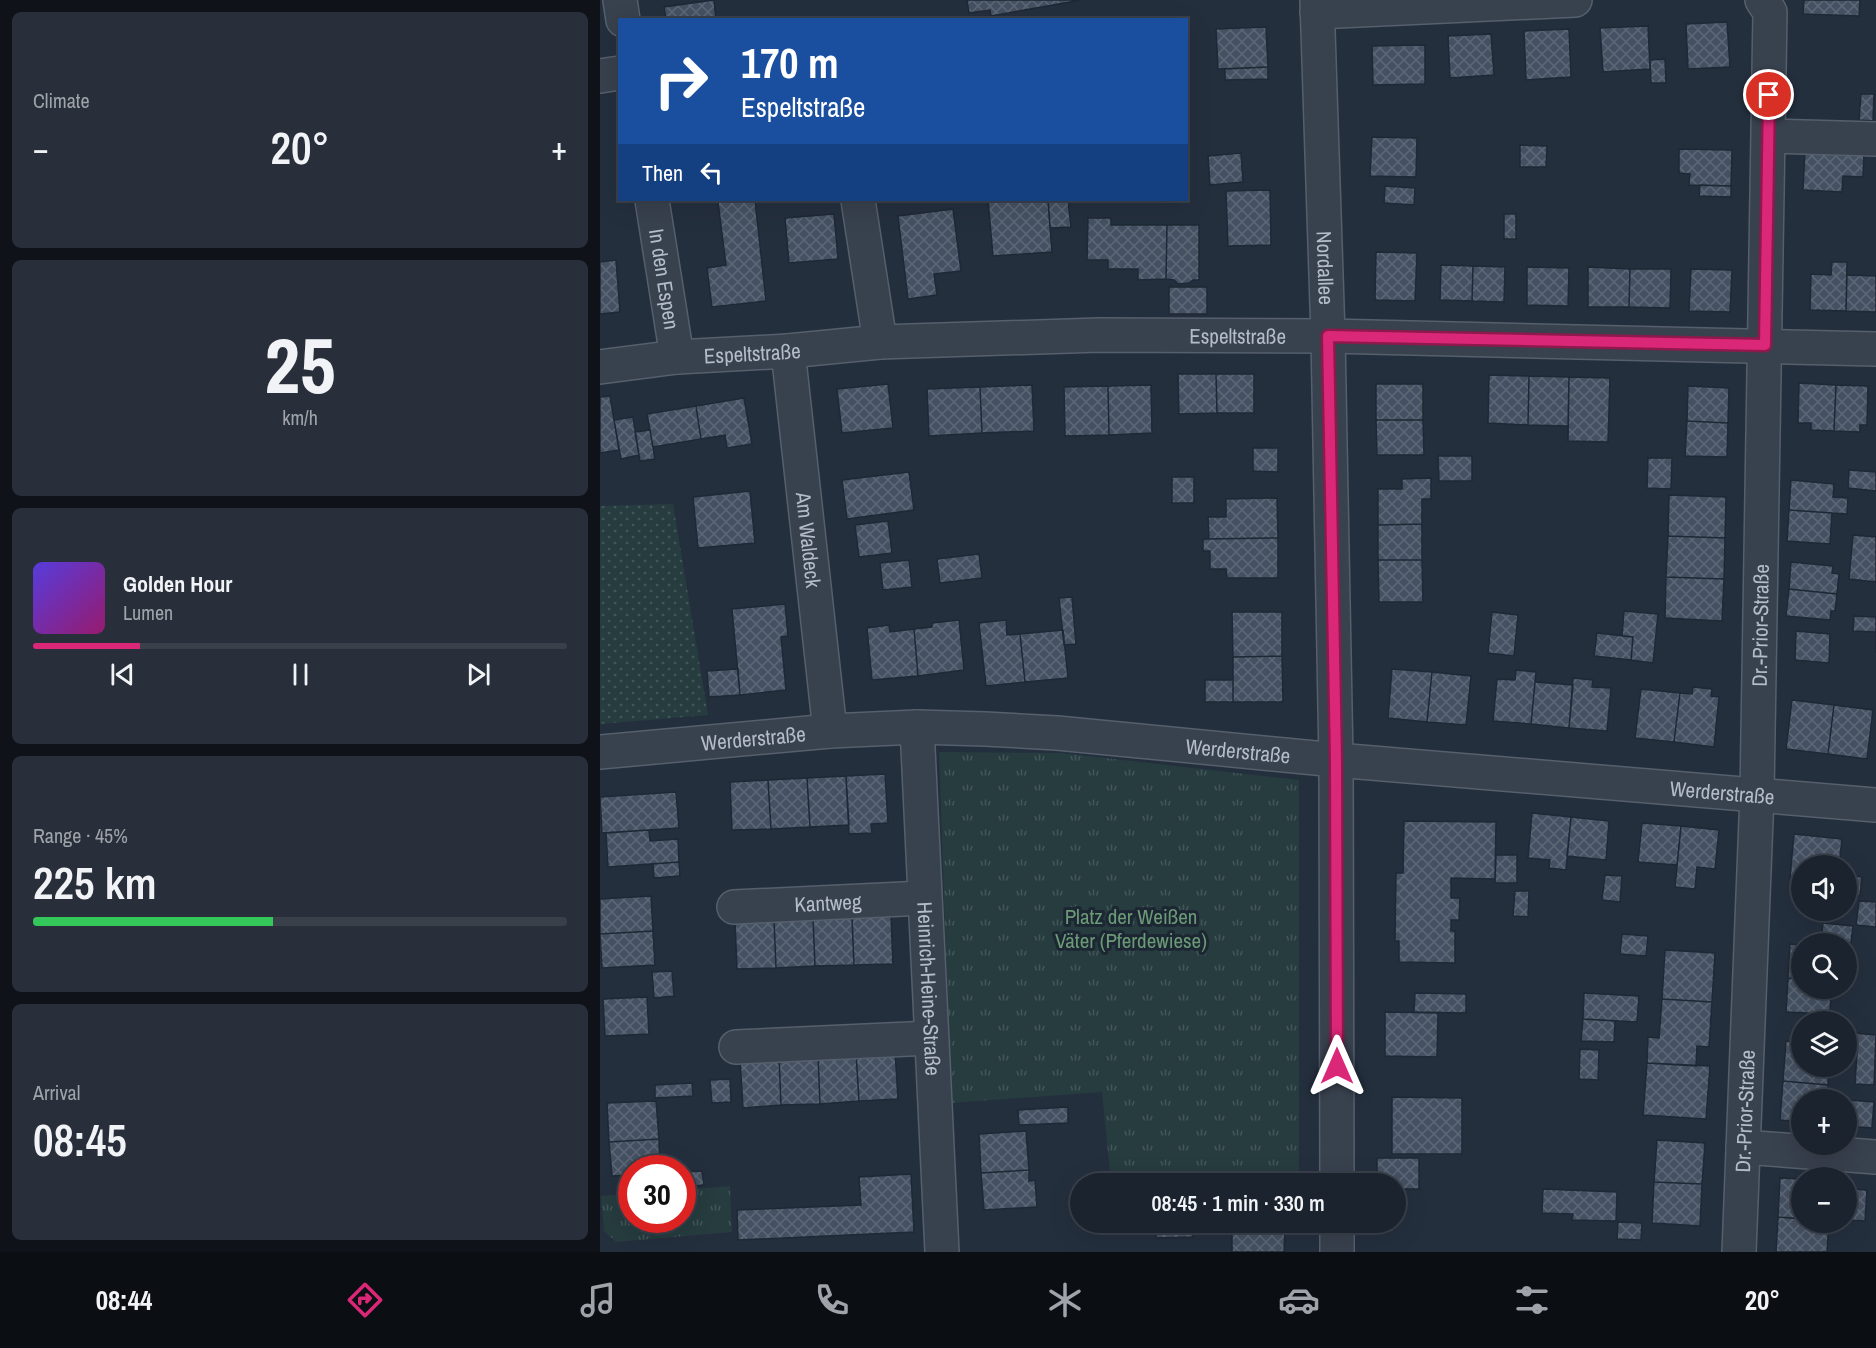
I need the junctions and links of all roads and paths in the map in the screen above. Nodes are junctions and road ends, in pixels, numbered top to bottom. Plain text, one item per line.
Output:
1 (620, 0) edge
2 (1575, 0) edge
3 (1762, 0) edge
4 (1317, 6) edge
5 (623, 18) edge
6 (618, 73) edge
7 (600, 76) edge
8 (1768, 136) junction
9 (1876, 139) edge
10 (652, 201) edge
11 (858, 201) edge
12 (1328, 336) junction
13 (880, 342) junction
14 (1765, 345) junction
15 (1876, 350) edge
16 (788, 351) junction
17 (677, 357) junction
18 (600, 367) edge
19 (917, 727) junction
20 (830, 731) junction
21 (600, 752) edge
22 (1336, 760) junction
23 (1757, 795) junction
24 (1876, 805) edge
25 (924, 898) junction
26 (734, 907) dead end
27 (931, 1038) junction
28 (736, 1047) dead end
29 (1743, 1147) junction
30 (1876, 1157) edge
31 (1337, 1173) edge
32 (1337, 1233) edge
33 (942, 1252) edge
34 (1337, 1252) edge
35 (1739, 1252) edge

1 - 5 street
2 - 4 street
3 - 8 street, Dr.-Prior-Straße
4 - 12 street, Nordallee
6 - 7 street
8 - 9 street
8 - 14 street, Dr.-Prior-Straße
10 - 17 street, In den Espen
11 - 13 street
12 - 13 street, Espeltstraße
12 - 14 street, Espeltstraße
12 - 22 street, Nordallee
13 - 16 street, Espeltstraße
14 - 15 street, Espeltstraße
14 - 23 street, Dr.-Prior-Straße
16 - 17 street, Espeltstraße
16 - 20 street, Am Waldeck
17 - 18 street, Espeltstraße
19 - 20 street, Werderstraße
19 - 22 street, Werderstraße
19 - 25 street, Heinrich-Heine-Straße
20 - 21 street, Werderstraße
22 - 23 street, Werderstraße
22 - 31 street, Nordallee
23 - 24 street, Werderstraße
23 - 29 street, Dr.-Prior-Straße
25 - 26 street, Kantweg
25 - 27 street, Heinrich-Heine-Straße
27 - 28 street
27 - 33 street, Heinrich-Heine-Straße
29 - 30 street
29 - 35 street, Dr.-Prior-Straße
32 - 34 street

